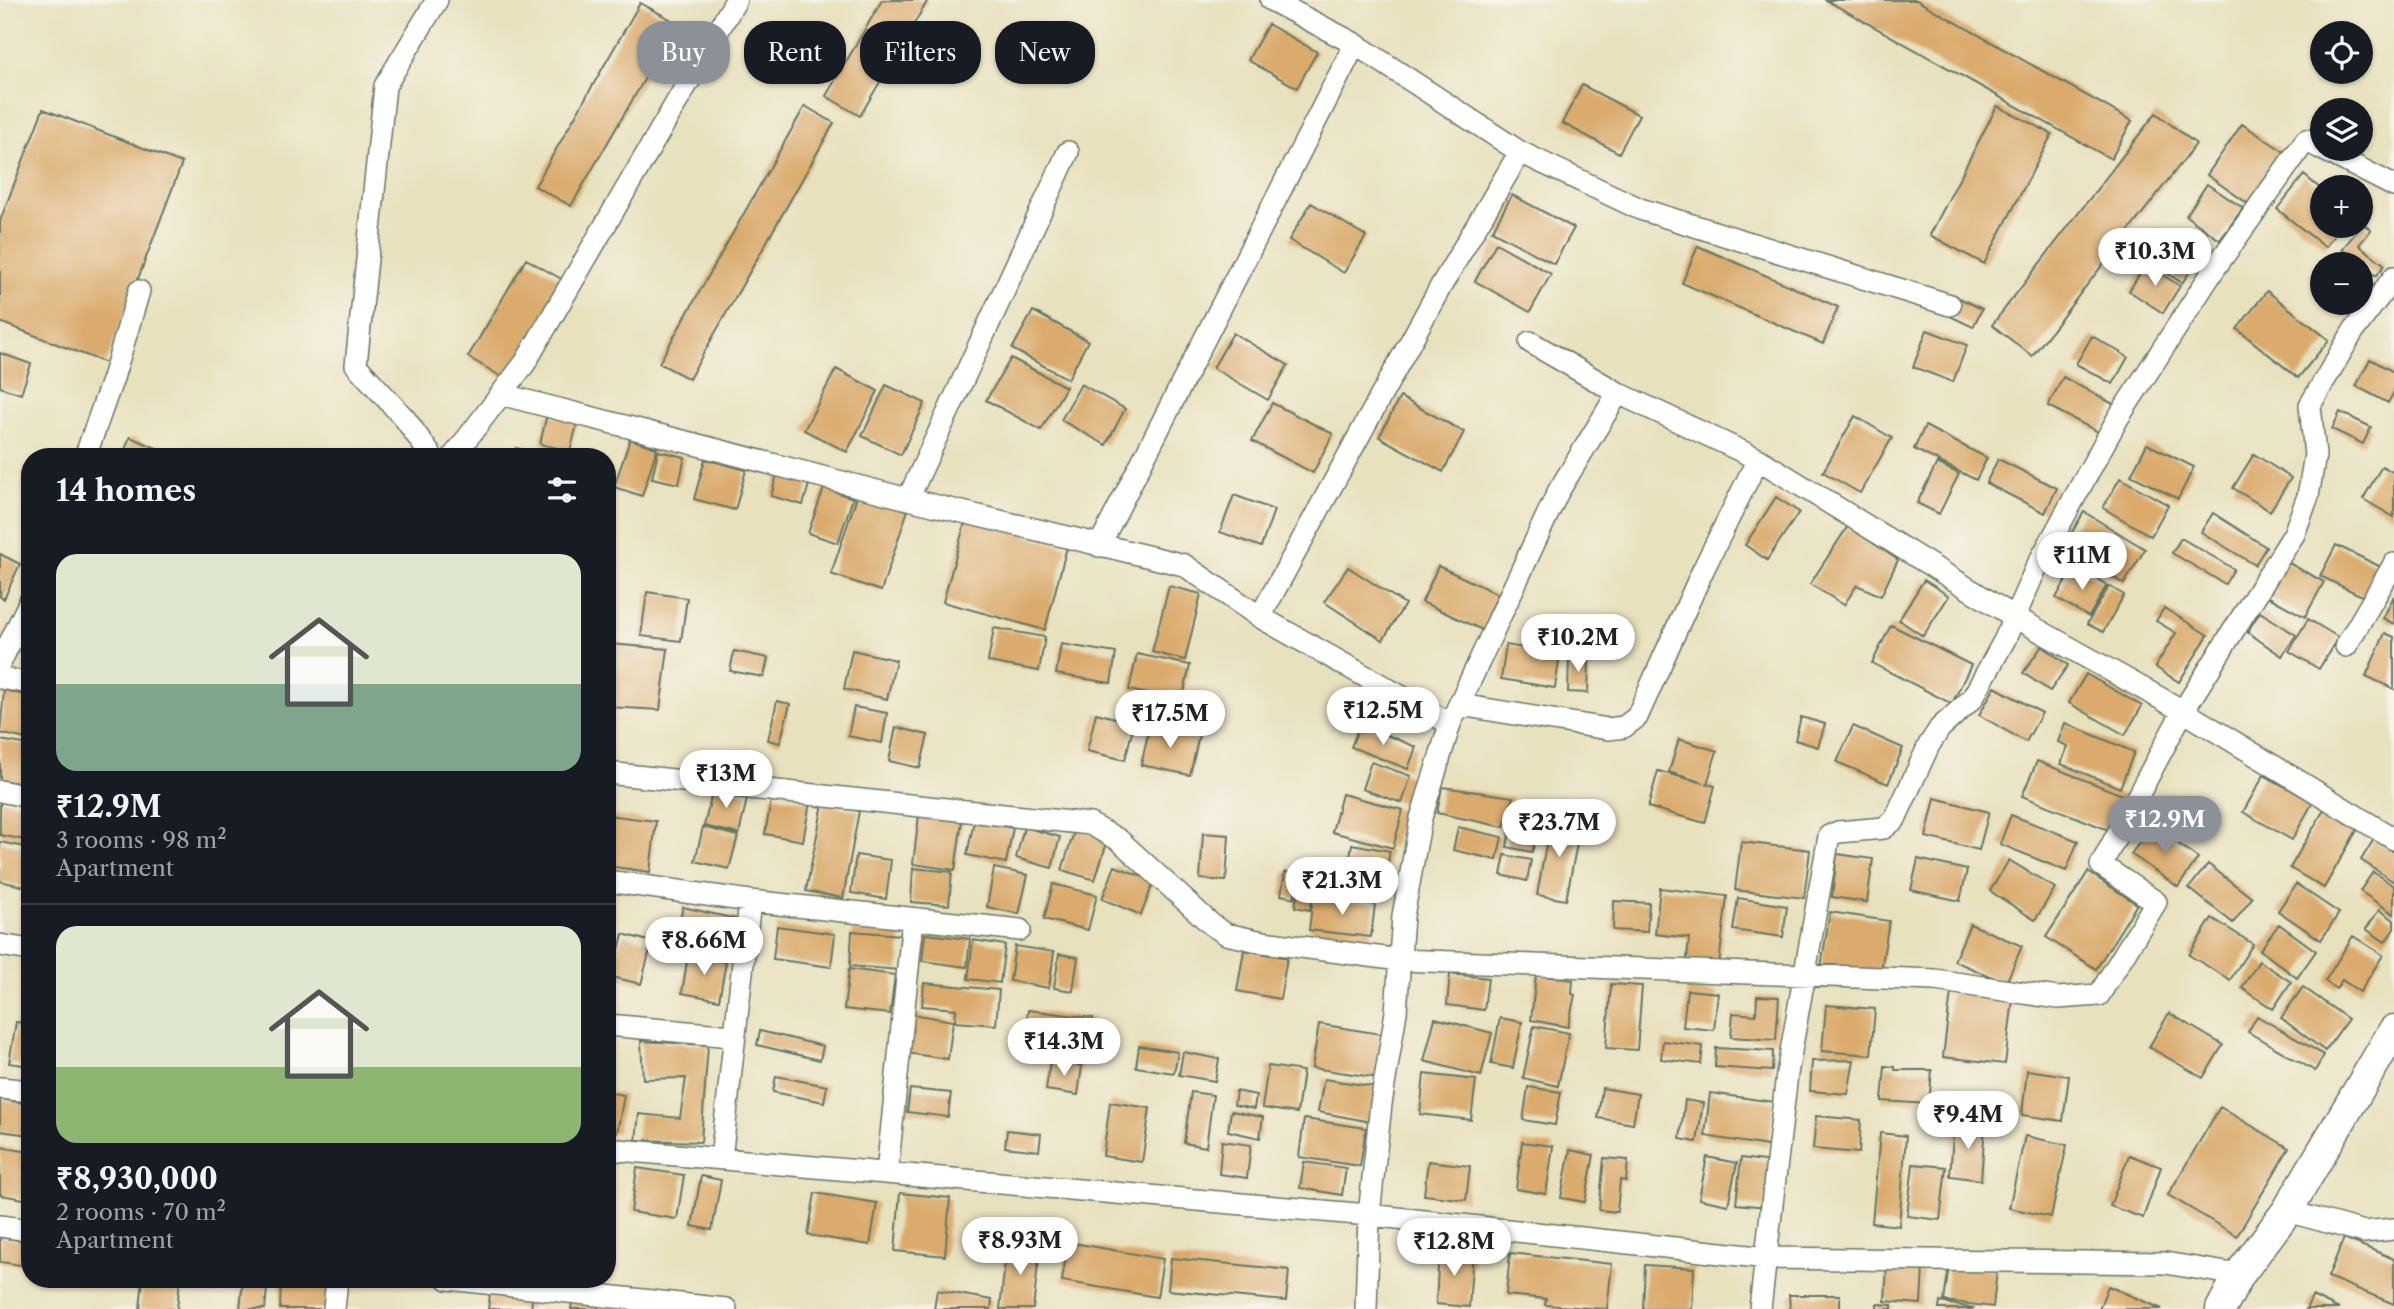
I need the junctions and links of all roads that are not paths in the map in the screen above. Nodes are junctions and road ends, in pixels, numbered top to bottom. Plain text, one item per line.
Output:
1 (437, 0) edge
2 (736, 0) edge
3 (1271, 0) edge
4 (1355, 44) junction
5 (2310, 142) edge
6 (1068, 152) dead end
7 (1520, 152) junction
8 (2345, 161) edge
9 (2394, 186) edge
10 (2394, 277) edge
11 (139, 290) dead end
12 (1950, 305) dead end
13 (1530, 342) dead end
14 (1618, 393) junction
15 (504, 395) junction
16 (88, 448) edge
17 (426, 448) edge
18 (460, 448) edge
19 (1758, 459) junction
20 (908, 499) junction
21 (1099, 546) junction
22 (2394, 564) edge
23 (2013, 616) junction
24 (1260, 617) junction
25 (21, 620) edge
26 (2346, 646) dead end
27 (0, 663) edge
28 (0, 678) edge
29 (21, 682) edge
30 (1460, 705) junction
31 (2183, 711) junction
32 (1450, 724) junction
33 (616, 774) edge
34 (0, 791) edge
35 (21, 795) edge
36 (2394, 839) edge
37 (616, 882) edge
38 (750, 901) junction
39 (913, 919) junction
40 (1020, 930) dead end
41 (0, 945) edge
42 (21, 948) edge
43 (1400, 960) junction
44 (1805, 977) junction
45 (616, 1026) edge
46 (2394, 1030) edge
47 (733, 1036) junction
48 (0, 1088) edge
49 (21, 1090) edge
50 (616, 1150) edge
51 (720, 1159) junction
52 (887, 1173) junction
53 (2287, 1211) junction
54 (1369, 1215) junction
55 (0, 1226) edge
56 (21, 1229) edge
57 (2394, 1229) edge
58 (1767, 1258) junction
59 (2239, 1275) junction
60 (336, 1288) edge
61 (531, 1288) edge
62 (334, 1309) edge
63 (726, 1309) edge
64 (1366, 1309) edge
65 (1760, 1309) edge
66 (2221, 1309) edge

1 - 17 street
2 - 15 street
3 - 4 street
4 - 7 street
4 - 21 street
5 - 23 street
6 - 20 street
7 - 12 street
7 - 24 street
8 - 9 street
10 - 31 street
11 - 16 street
13 - 14 street
14 - 19 street
14 - 30 street
15 - 18 street
15 - 20 street
19 - 23 street
19 - 30 street
20 - 21 street
21 - 24 street
22 - 26 street
23 - 31 street
23 - 44 street
24 - 32 street
25 - 27 street
28 - 29 street
30 - 32 street
31 - 36 street
31 - 44 street
32 - 43 street
33 - 43 street
34 - 35 street
37 - 38 street
38 - 39 street
38 - 47 street
39 - 40 street
39 - 52 street
41 - 42 street
43 - 44 street
43 - 54 street
44 - 58 street
45 - 47 street
46 - 53 street
47 - 51 street
48 - 49 street
50 - 51 street
51 - 52 street
52 - 54 street
53 - 57 street
53 - 59 street
54 - 58 street
54 - 64 street
55 - 56 street
58 - 59 street
58 - 65 street
59 - 66 street
60 - 62 street
61 - 63 street

